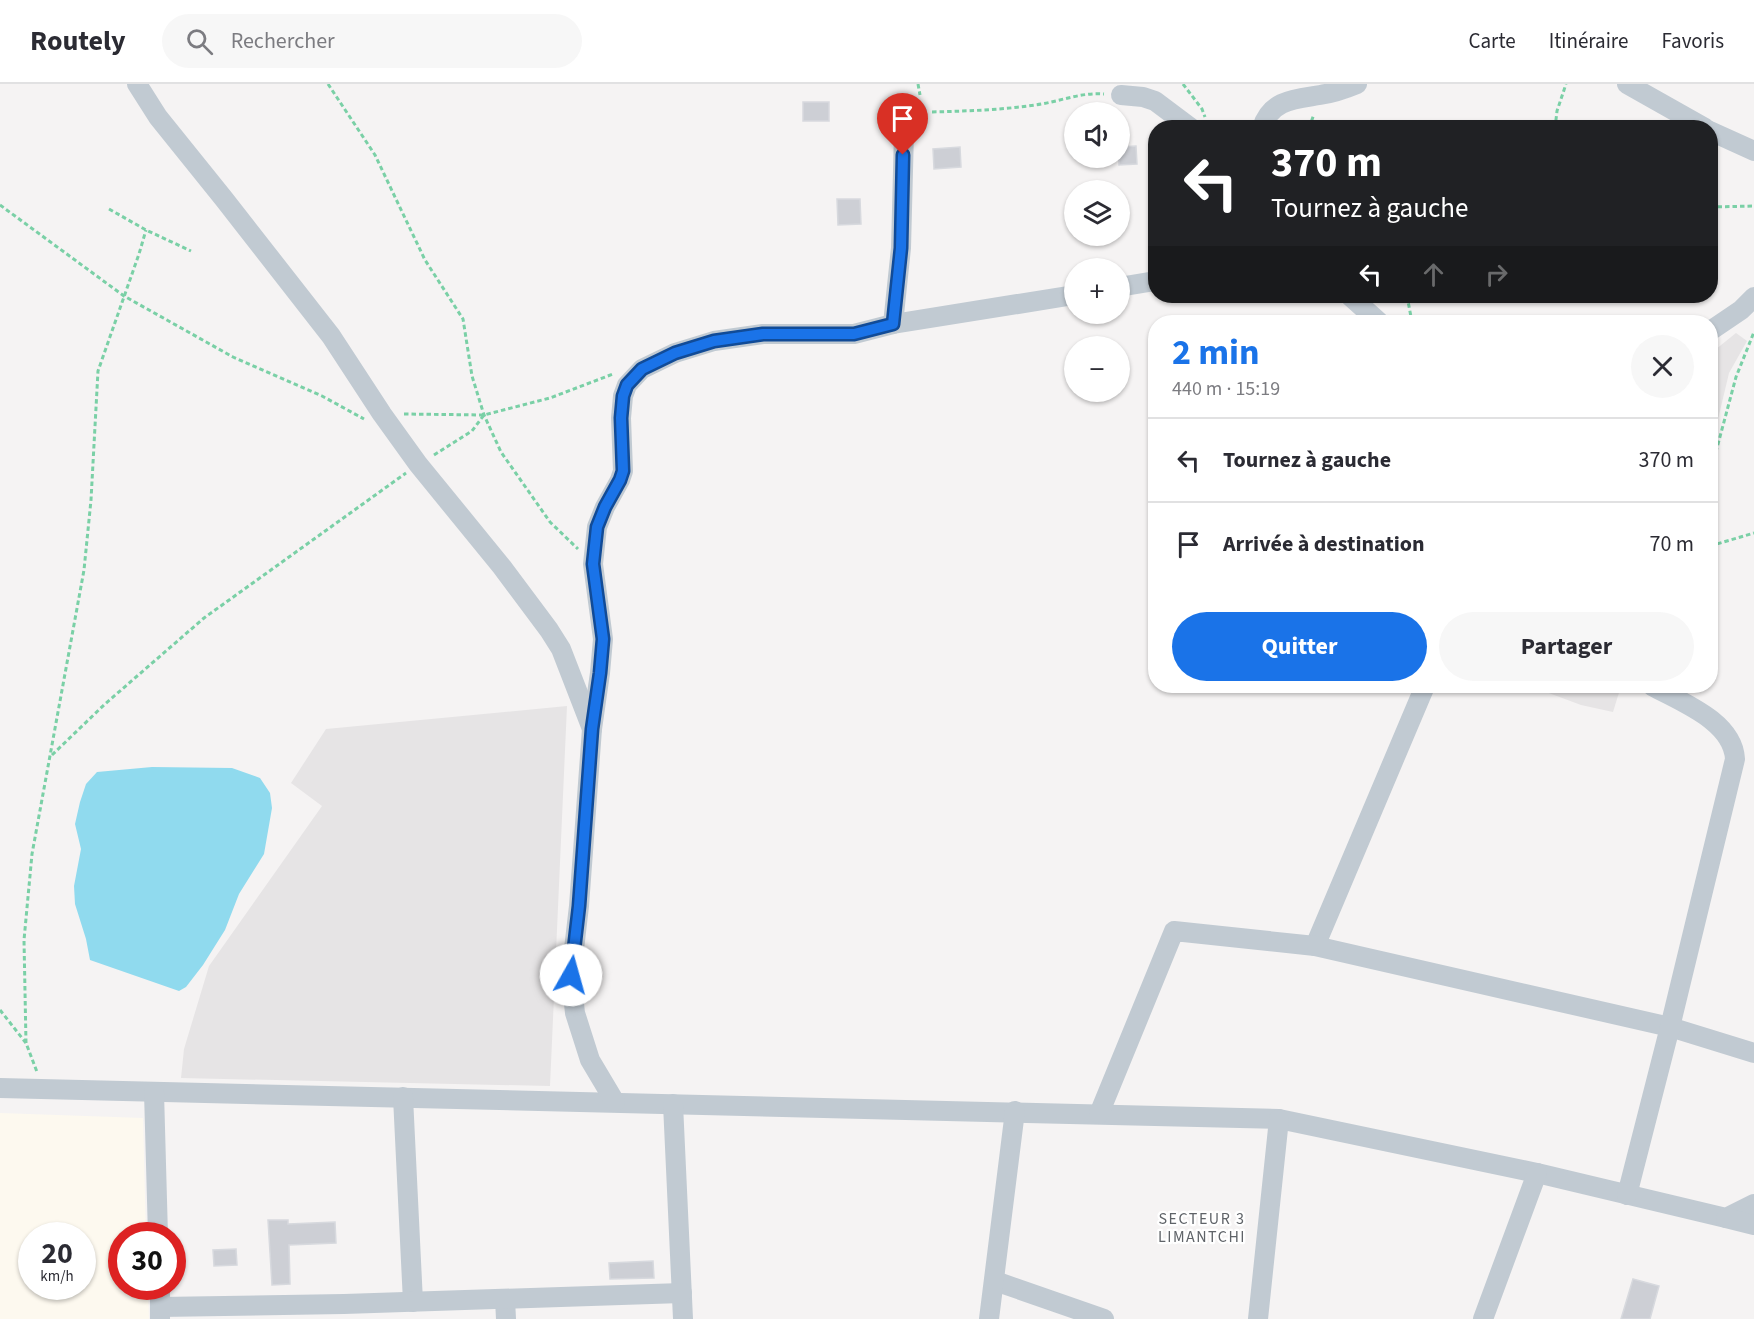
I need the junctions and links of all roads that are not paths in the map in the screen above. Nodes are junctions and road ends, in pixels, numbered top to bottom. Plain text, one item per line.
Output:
1 (137, 84) edge
2 (1357, 84) edge
3 (1627, 84) edge
4 (1121, 95) road end
5 (917, 112) road end
6 (1184, 120) edge
7 (1265, 120) edge
8 (1691, 120) edge
9 (1718, 134) edge
10 (1754, 152) edge
11 (1148, 282) edge
12 (1130, 285) edge
13 (1064, 297) edge
14 (1754, 297) edge
15 (1358, 303) edge
16 (1371, 315) edge
17 (893, 324) junction
18 (1718, 326) edge
19 (1422, 693) edge
20 (1665, 693) edge
21 (592, 729) junction
22 (1315, 946) junction
23 (1670, 1027) junction
24 (1754, 1053) edge
25 (0, 1088) edge
26 (154, 1092) junction
27 (403, 1097) junction
28 (615, 1102) junction
29 (674, 1104) junction
30 (1015, 1112) junction
31 (1099, 1114) junction
32 (1279, 1119) junction
33 (1537, 1173) junction
34 (1627, 1194) junction
35 (1754, 1204) edge
36 (1726, 1218) junction
37 (158, 1222) edge
38 (1754, 1225) edge
39 (995, 1281) junction
40 (681, 1293) junction
41 (505, 1299) junction
42 (412, 1302) junction
43 (344, 1312) edge
44 (160, 1313) edge
45 (506, 1319) edge
46 (682, 1319) edge
47 (989, 1319) edge
48 (1104, 1319) edge
49 (1258, 1319) edge
50 (1483, 1319) edge

1 - 21 street
2 - 7 street
3 - 8 street
4 - 6 street
5 - 17 street
9 - 10 street
11 - 12 street
13 - 17 street
14 - 18 street
15 - 16 street
17 - 21 street
19 - 22 street
20 - 23 street
21 - 28 street
22 - 23 street
22 - 31 street
23 - 24 street
23 - 34 street
25 - 26 street
26 - 27 street
26 - 37 street
27 - 28 street
27 - 42 street
28 - 29 street
29 - 30 street
29 - 40 street
30 - 31 street
30 - 39 street
31 - 32 street
32 - 33 street
32 - 49 street
33 - 34 street
33 - 50 street
34 - 36 street
35 - 36 street
36 - 38 street
39 - 47 street
39 - 48 street
40 - 41 street
40 - 46 street
41 - 42 street
41 - 45 street
42 - 43 street
43 - 44 street

